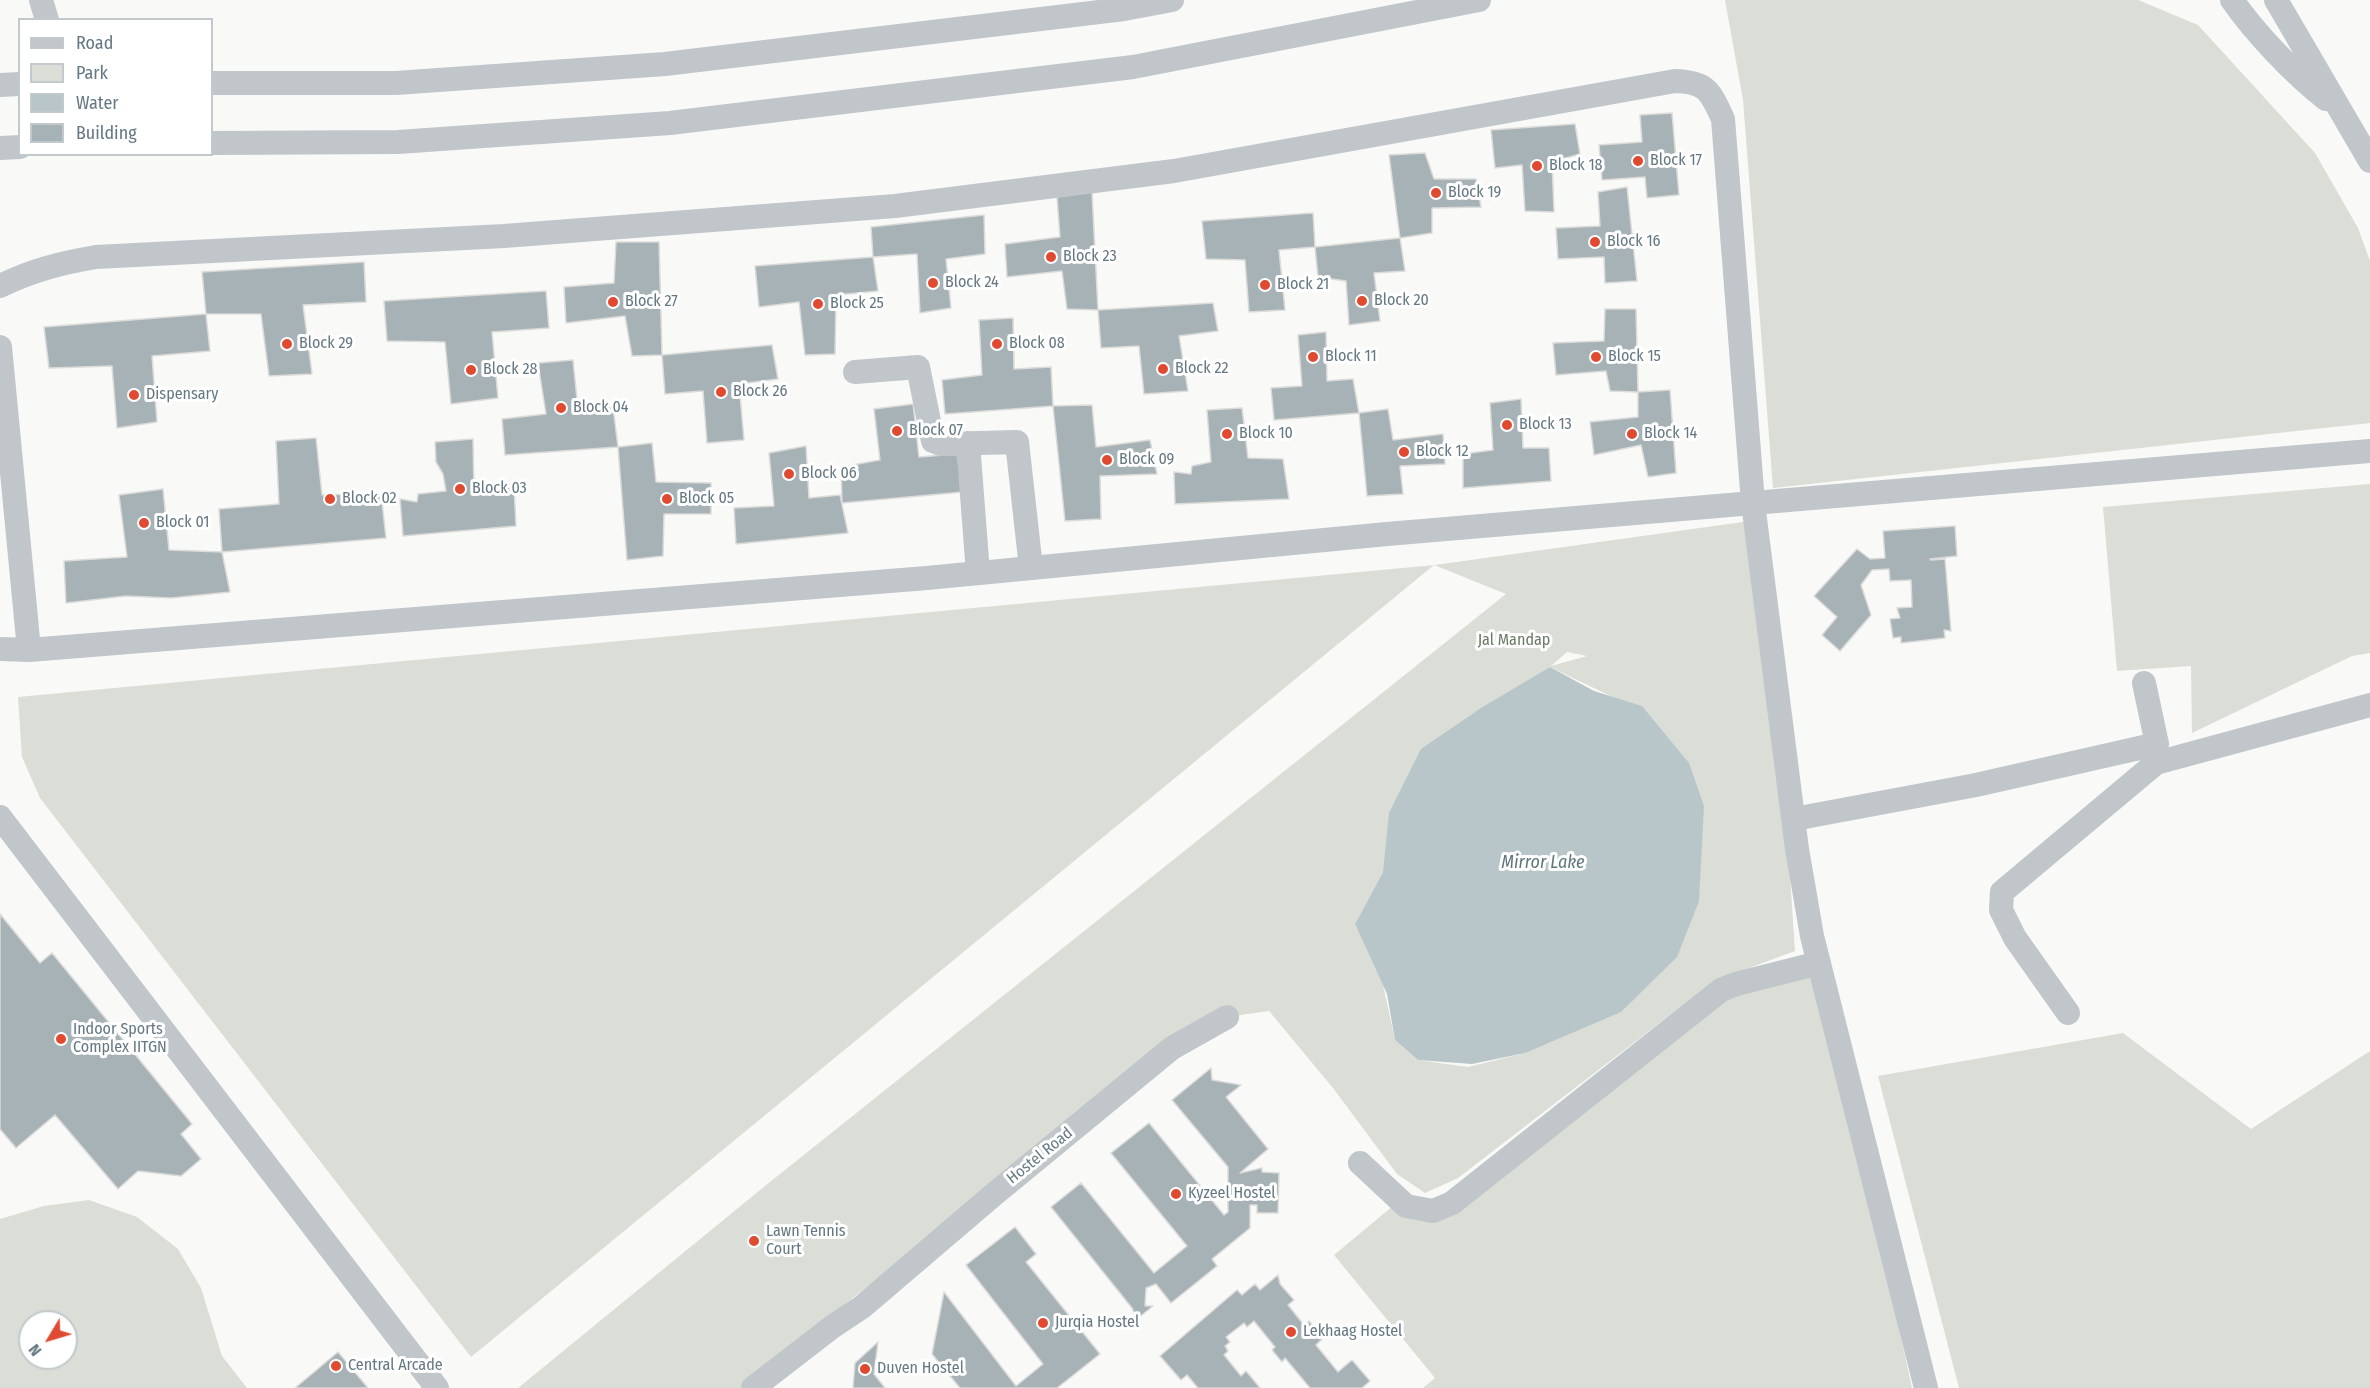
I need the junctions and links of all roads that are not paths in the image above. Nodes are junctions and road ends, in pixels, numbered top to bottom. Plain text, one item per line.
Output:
1 (41, 0) edge
2 (1172, 0) edge
3 (1479, 0) edge
4 (2232, 0) edge
5 (2276, 0) edge
6 (46, 18) edge
7 (213, 83) edge
8 (18, 84) edge
9 (0, 85) edge
10 (2342, 112) junction
11 (213, 142) edge
12 (18, 147) edge
13 (0, 148) edge
14 (2370, 160) edge
15 (0, 286) edge
16 (0, 347) edge
17 (855, 372) dead end
18 (968, 443) junction
19 (2370, 451) edge
20 (1753, 502) junction
21 (1031, 568) junction
22 (978, 573) junction
23 (0, 649) edge
24 (28, 650) junction
25 (2144, 683) dead end
26 (2370, 705) edge
27 (0, 817) edge
28 (1794, 819) junction
29 (1819, 963) junction
30 (2068, 1012) dead end
31 (1227, 1017) dead end
32 (1360, 1163) dead end
33 (437, 1388) edge
34 (753, 1388) edge
35 (1926, 1388) edge

1 - 6 street
2 - 7 street
3 - 11 street
4 - 10 street
5 - 10 street
8 - 9 street
10 - 14 street
12 - 13 street
15 - 20 street
16 - 24 street
17 - 18 street
18 - 21 street
18 - 22 street
19 - 20 street
20 - 21 street
20 - 28 street
21 - 22 street
22 - 24 street
23 - 24 street
25 - 28 street
26 - 30 street
27 - 33 street
28 - 29 street
29 - 32 street
29 - 35 street
31 - 34 street, Hostel Road

